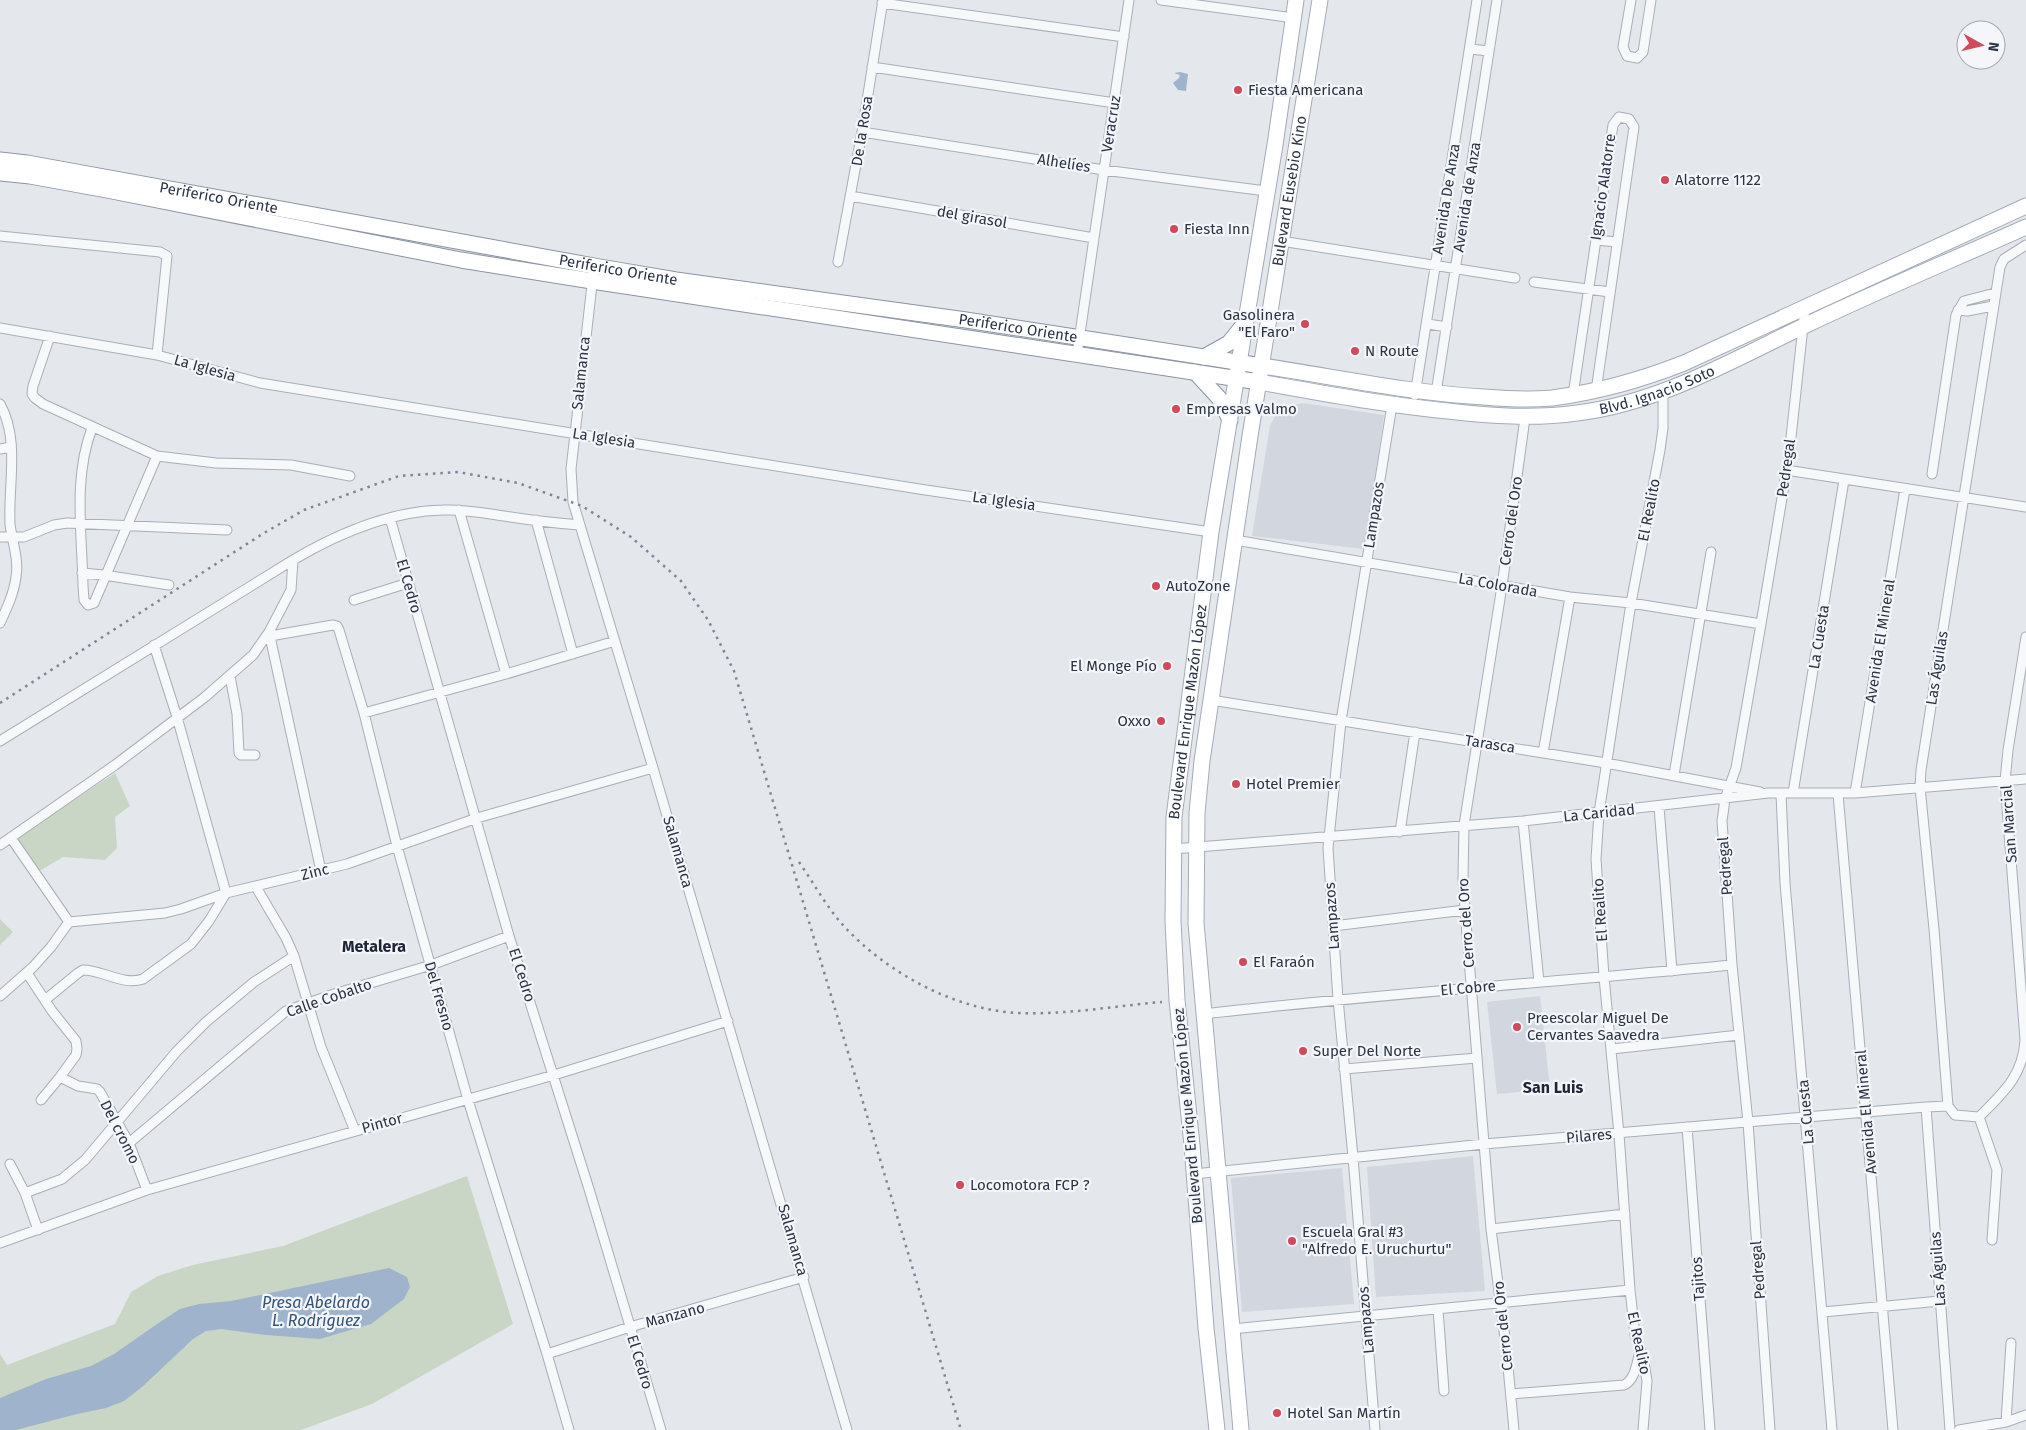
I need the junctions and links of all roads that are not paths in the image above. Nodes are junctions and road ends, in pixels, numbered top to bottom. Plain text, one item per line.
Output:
1 (1129, 0) edge
2 (1161, 0) edge
3 (1296, 0) edge
4 (1320, 0) edge
5 (1477, 0) edge
6 (1496, 0) edge
7 (1630, 0) edge
8 (1651, 0) edge
9 (883, 1) edge
10 (1294, 18) junction
11 (1124, 37) junction
12 (1470, 49) junction
13 (1489, 51) junction
14 (872, 67) junction
15 (1115, 104) junction
16 (862, 132) junction
17 (0, 160) edge
18 (1104, 170) junction
19 (0, 173) edge
20 (1266, 191) junction
21 (850, 196) junction
22 (2026, 206) edge
23 (2026, 227) edge
24 (0, 236) edge
25 (1094, 238) junction
26 (1596, 240) junction
27 (1281, 241) junction
28 (1617, 242) junction
29 (2026, 245) edge
30 (838, 262) dead end
31 (1436, 265) junction
32 (1456, 268) junction
33 (593, 274) junction
34 (1515, 278) dead end
35 (1534, 282) dead end
36 (1589, 290) junction
37 (1610, 292) junction
38 (1995, 293) junction
39 (1993, 306) junction
40 (1805, 308) junction
41 (1958, 310) junction
42 (1246, 323) junction
43 (1428, 324) junction
44 (1803, 326) junction
45 (1447, 327) junction
46 (0, 328) edge
47 (50, 336) junction
48 (1080, 338) junction
49 (1077, 354) junction
50 (157, 355) junction
51 (1204, 357) junction
52 (1239, 363) junction
53 (1262, 366) junction
54 (1195, 372) junction
55 (1237, 379) junction
56 (1260, 382) junction
57 (1596, 391) junction
58 (1663, 392) junction
59 (1436, 393) junction
60 (1415, 394) junction
61 (1573, 395) junction
62 (0, 404) edge
63 (1392, 405) junction
64 (1525, 418) junction
65 (1230, 420) junction
66 (92, 428) junction
67 (575, 433) junction
68 (11, 447) junction
69 (0, 449) edge
70 (157, 456) junction
71 (1786, 470) junction
72 (1932, 474) dead end
73 (350, 476) dead end
74 (1844, 480) junction
75 (1905, 489) junction
76 (1963, 498) junction
77 (2026, 507) edge
78 (459, 510) junction
79 (390, 518) junction
80 (536, 520) junction
81 (81, 523) junction
82 (128, 526) junction
83 (580, 526) junction
84 (227, 530) dead end
85 (1211, 532) junction
86 (0, 537) edge
87 (12, 537) junction
88 (1235, 540) junction
89 (1711, 552) dead end
90 (293, 560) junction
91 (1367, 561) junction
92 (82, 574) junction
93 (104, 575) junction
94 (408, 584) junction
95 (169, 585) dead end
96 (1502, 586) junction
97 (1570, 597) junction
98 (354, 600) dead end
99 (1631, 603) junction
100 (1701, 615) junction
101 (0, 624) edge
102 (1762, 624) junction
103 (270, 634) junction
104 (2026, 637) edge
105 (615, 641) junction
106 (154, 645) junction
107 (573, 654) junction
108 (506, 674) junction
109 (230, 676) junction
110 (440, 692) junction
111 (1211, 700) junction
112 (364, 713) junction
113 (177, 717) junction
114 (1342, 721) junction
115 (1414, 732) junction
116 (0, 740) edge
117 (1476, 741) junction
118 (1543, 753) junction
119 (255, 755) dead end
120 (1606, 763) junction
121 (653, 768) junction
122 (1674, 775) junction
123 (2026, 779) edge
124 (2005, 781) junction
125 (1730, 786) junction
126 (1920, 787) junction
127 (1768, 793) junction
128 (1855, 793) junction
129 (1780, 794) junction
130 (1793, 794) junction
131 (1838, 794) junction
132 (1725, 799) junction
133 (1659, 807) junction
134 (1599, 813) junction
135 (477, 818) junction
136 (1523, 821) junction
137 (1464, 826) junction
138 (1400, 832) junction
139 (1328, 837) junction
140 (11, 838) junction
141 (0, 845) edge
142 (397, 846) junction
143 (1197, 846) junction
144 (1173, 849) junction
145 (321, 870) junction
146 (256, 887) junction
147 (226, 893) junction
148 (1465, 910) junction
149 (69, 922) junction
150 (1333, 926) junction
151 (509, 936) junction
152 (294, 956) junction
153 (431, 965) junction
154 (1732, 965) junction
155 (1672, 971) junction
156 (27, 973) junction
157 (1604, 977) junction
158 (1539, 982) junction
159 (1471, 987) junction
160 (0, 996) edge
161 (1338, 999) junction
162 (45, 1000) junction
163 (307, 1003) junction
164 (1203, 1014) junction
165 (728, 1021) junction
166 (1739, 1035) junction
167 (1612, 1049) junction
168 (1477, 1058) junction
169 (1344, 1069) junction
170 (554, 1075) junction
171 (60, 1077) junction
172 (41, 1100) dead end
173 (468, 1100) junction
174 (1948, 1106) junction
175 (1926, 1107) junction
176 (1866, 1112) junction
177 (1806, 1117) junction
178 (1979, 1117) junction
179 (117, 1120) junction
180 (1748, 1122) junction
181 (1687, 1127) junction
182 (355, 1131) junction
183 (1619, 1134) junction
184 (129, 1143) junction
185 (1484, 1144) junction
186 (1353, 1157) junction
187 (10, 1164) dead end
188 (1218, 1171) junction
189 (1194, 1174) junction
190 (147, 1190) junction
191 (25, 1192) junction
192 (1626, 1214) junction
193 (1492, 1228) junction
194 (38, 1230) junction
195 (1992, 1240) dead end
196 (0, 1243) edge
197 (804, 1277) junction
198 (1630, 1290) junction
199 (1940, 1300) junction
200 (1501, 1302) junction
201 (1882, 1307) junction
202 (1438, 1310) junction
203 (1823, 1312) junction
204 (1366, 1317) junction
205 (630, 1327) junction
206 (1232, 1329) junction
207 (2011, 1343) dead end
208 (1640, 1351) junction
209 (547, 1354) junction
210 (1444, 1391) dead end
211 (1511, 1394) junction
212 (2026, 1415) edge
213 (2006, 1422) junction
214 (569, 1430) edge
215 (661, 1430) edge
216 (847, 1430) edge
217 (1217, 1430) edge
218 (1241, 1430) edge
219 (1375, 1430) edge
220 (1514, 1430) edge
221 (1642, 1430) edge
222 (1710, 1430) edge
223 (1770, 1430) edge
224 (1832, 1430) edge
225 (1893, 1430) edge
226 (1950, 1430) edge
227 (1960, 1430) edge

1 - 11 street, Veracruz
2 - 10 street
3 - 10 main road, Boulevard Enrique Mazón López
4 - 27 main road, Bulevard Eusebio Kino
5 - 12 street, Avenida De Anza
6 - 13 street, Avenida de Anza
7 - 8 street
9 - 11 street
9 - 14 street, De la Rosa
10 - 20 main road, Boulevard Enrique Mazón López
11 - 15 street, Veracruz
12 - 13 street
12 - 31 street, Avenida De Anza
13 - 32 street, Avenida de Anza
14 - 15 street
14 - 16 street, De la Rosa
15 - 18 street, Veracruz
16 - 18 street, Alhelíes
16 - 21 street, De la Rosa
17 - 33 main road, Periferico Oriente
18 - 20 street, Alhelíes
18 - 25 street, Veracruz
19 - 33 main road, Periferico Oriente
20 - 42 main road, Boulevard Enrique Mazón López
21 - 25 street, del girasol
21 - 30 street, De la Rosa
22 - 40 main road, Blvd. Ignacio Soto
23 - 44 main road, Blvd. Ignacio Soto
24 - 50 street
25 - 48 street, Veracruz
26 - 28 street
26 - 28 street, Ignacio Alatorre
26 - 36 street, Ignacio Alatorre
27 - 31 street
27 - 53 main road, Bulevard Eusebio Kino
28 - 37 street, Ignacio Alatorre
29 - 38 street, Las Águilas
31 - 32 street
31 - 43 street, Avenida De Anza
32 - 34 street
32 - 45 street, Avenida de Anza
33 - 48 main road, Periferico Oriente
33 - 49 main road, Periferico Oriente
33 - 67 street, Salamanca
35 - 36 street
36 - 37 street
36 - 61 street, Ignacio Alatorre
37 - 57 street, Ignacio Alatorre
38 - 39 street, Las Águilas
38 - 41 street
39 - 41 street
39 - 76 street, Las Águilas
40 - 44 street, Pedregal
40 - 57 main road, Blvd. Ignacio Soto
41 - 72 street
42 - 51 main road
42 - 52 main road, Boulevard Enrique Mazón López
43 - 45 street
43 - 60 street, Avenida De Anza
44 - 58 main road, Blvd. Ignacio Soto
44 - 71 street, Pedregal
45 - 59 street, Avenida de Anza
46 - 47 street, La Iglesia
47 - 50 street, La Iglesia
47 - 66 street
48 - 49 street, Veracruz
48 - 51 main road, Periferico Oriente
49 - 54 main road, Periferico Oriente
50 - 67 street, La Iglesia
51 - 52 main road, Periferico Oriente
52 - 53 main road, Periferico Oriente
52 - 55 main road, Boulevard Enrique Mazón López
53 - 56 main road, Bulevard Eusebio Kino
53 - 60 main road, Blvd. Ignacio Soto
54 - 55 main road, Periferico Oriente
54 - 65 main road
55 - 56 main road, Periferico Oriente
55 - 65 main road, Boulevard Enrique Mazón López
56 - 63 main road, Blvd. Ignacio Soto
56 - 88 main road, Boulevard Enrique Mazón López
57 - 61 main road, Blvd. Ignacio Soto
57 - 64 main road
58 - 64 main road, Blvd. Ignacio Soto
58 - 99 street, El Realito
59 - 60 main road, Blvd. Ignacio Soto
59 - 61 main road, Blvd. Ignacio Soto
60 - 63 main road
62 - 68 street
63 - 64 main road, Blvd. Ignacio Soto
63 - 91 street, Lampazos
64 - 96 street, Cerro del Oro
65 - 85 main road, Boulevard Enrique Mazón López
66 - 70 street
66 - 81 street
67 - 83 street, Salamanca
67 - 85 street, La Iglesia
68 - 69 street
68 - 87 street
70 - 73 street
70 - 82 street
71 - 74 street
71 - 102 street, Pedregal
74 - 75 street
74 - 130 street, La Cuesta
75 - 76 street
75 - 128 street, Avenida El Mineral
76 - 77 street
76 - 126 street, Las Águilas
78 - 79 street
78 - 80 street
78 - 108 street
79 - 90 street
79 - 94 street, El Cedro
80 - 83 street
80 - 107 street
81 - 82 street
81 - 87 street
81 - 92 street
82 - 84 street
82 - 93 street
83 - 105 street, Salamanca
85 - 144 main road, Boulevard Enrique Mazón López
86 - 87 street
87 - 101 street
88 - 91 street, La Colorada
88 - 111 main road, Boulevard Enrique Mazón López
89 - 100 street
90 - 103 street
90 - 106 street
91 - 96 street, La Colorada
91 - 114 street, Lampazos
92 - 93 street
92 - 93 street
93 - 95 street
94 - 98 street
94 - 110 street, El Cedro
96 - 97 street, La Colorada
96 - 117 street, Cerro del Oro
97 - 99 street, La Colorada
97 - 118 street
99 - 100 street, La Colorada
99 - 120 street, El Realito
100 - 102 street, La Colorada
100 - 122 street
102 - 125 street, Pedregal
103 - 109 street
103 - 112 street, Del Fresno
103 - 145 street
104 - 124 street, San Marcial
105 - 107 street
105 - 121 street, Salamanca
106 - 113 street
106 - 116 street
107 - 108 street
108 - 110 street
109 - 113 street
109 - 119 street
110 - 112 street
110 - 135 street, El Cedro
111 - 114 street, Tarasca
111 - 143 main road, Boulevard Enrique Mazón López
112 - 142 street, Del Fresno
113 - 140 street
113 - 147 street
114 - 115 street, Tarasca
114 - 139 street, Lampazos
115 - 117 street, Tarasca
115 - 138 street
117 - 118 street, Tarasca
117 - 137 street, Cerro del Oro
118 - 120 street, Tarasca
120 - 122 street, Tarasca
120 - 134 street, El Realito
121 - 135 street, Zinc
121 - 165 street, Salamanca
122 - 125 street, Tarasca
123 - 124 street, La Caridad
124 - 126 street, La Caridad
124 - 178 street, San Marcial
125 - 127 street, Tarasca
125 - 132 street, Pedregal
126 - 128 street, La Caridad
126 - 174 street, Las Águilas
127 - 129 street, La Caridad
127 - 132 street, La Caridad
128 - 131 street, La Caridad
129 - 130 street, La Caridad
129 - 177 street, La Cuesta
130 - 131 street, La Caridad
131 - 176 street, Avenida El Mineral
132 - 133 street, La Caridad
132 - 154 street, Pedregal
133 - 134 street, La Caridad
133 - 155 street
134 - 136 street, La Caridad
134 - 157 street, El Realito
135 - 142 street, Zinc
135 - 151 street, El Cedro
136 - 137 street, La Caridad
136 - 158 street
137 - 138 street, La Caridad
137 - 148 street, Cerro del Oro
138 - 139 street, La Caridad
139 - 143 street, La Caridad
139 - 150 street, Lampazos
140 - 141 street
140 - 149 street
142 - 145 street, Zinc
142 - 153 street, Del Fresno
143 - 144 street, La Caridad
143 - 164 main road, Boulevard Enrique Mazón López
144 - 189 main road, Boulevard Enrique Mazón López
145 - 146 street, Zinc
146 - 147 street, Zinc
146 - 152 street
147 - 149 street, Zinc
147 - 162 street
148 - 150 street
148 - 159 street, Cerro del Oro
149 - 156 street
150 - 161 street, Lampazos
151 - 153 street, Calle Cobalto
151 - 170 street, El Cedro
152 - 163 street
152 - 179 street
153 - 163 street, Calle Cobalto
153 - 173 street, Del Fresno
154 - 155 street, El Cobre
154 - 166 street, Pedregal
155 - 157 street, El Cobre
156 - 160 street
156 - 162 street
157 - 158 street, El Cobre
157 - 167 street, El Realito
158 - 159 street, El Cobre
159 - 161 street, El Cobre
159 - 168 street, Cerro del Oro
161 - 164 street, El Cobre
161 - 169 street, Lampazos
162 - 171 street
163 - 182 street
163 - 184 street, Calle Cobalto
164 - 188 main road, Boulevard Enrique Mazón López
165 - 170 street, Pintor
165 - 197 street, Salamanca
166 - 167 street
166 - 180 street, Pedregal
167 - 183 street, El Realito
168 - 169 street
168 - 185 street, Cerro del Oro
169 - 186 street, Lampazos
170 - 173 street, Pintor
170 - 205 street, El Cedro
171 - 172 street
171 - 179 street, Del cromo
173 - 182 street, Pintor
173 - 209 street, Del Fresno
174 - 175 street, Pilares
174 - 178 street, Pilares
175 - 176 street, Pilares
175 - 199 street, Las Águilas
176 - 177 street, Pilares
176 - 201 street, Avenida El Mineral
177 - 180 street, Pilares
177 - 203 street, La Cuesta
178 - 195 street
179 - 184 street, Del cromo
179 - 191 street
180 - 181 street, Pilares
180 - 223 street, Pedregal
181 - 183 street, Pilares
181 - 222 street, Tajitos
182 - 190 street, Pintor
183 - 185 street, Pilares
183 - 192 street, El Realito
184 - 190 street, Del cromo
185 - 186 street, Pilares
185 - 193 street, Cerro del Oro
186 - 188 street, Pilares
186 - 204 street, Lampazos
187 - 191 street
188 - 189 street, Pilares
188 - 206 main road, Boulevard Enrique Mazón López
189 - 217 main road, Boulevard Enrique Mazón López
190 - 194 street, Pintor
191 - 194 street
192 - 193 street
192 - 198 street, El Realito
193 - 200 street, Cerro del Oro
194 - 196 street, Pintor
197 - 205 street, Manzano
197 - 216 street, Salamanca
198 - 200 street
198 - 208 street, El Realito
199 - 201 street
199 - 226 street, Las Águilas
200 - 202 street
200 - 211 street, Cerro del Oro
201 - 203 street
201 - 225 street, Avenida El Mineral
202 - 204 street
202 - 210 street
203 - 224 street, La Cuesta
204 - 206 street
204 - 219 street, Lampazos
205 - 209 street, Manzano
205 - 215 street, El Cedro
206 - 218 main road, Boulevard Enrique Mazón López
207 - 213 street
208 - 211 street
208 - 221 street, El Realito
209 - 214 street, Del Fresno
211 - 220 street, Cerro del Oro
212 - 213 street
213 - 227 street

